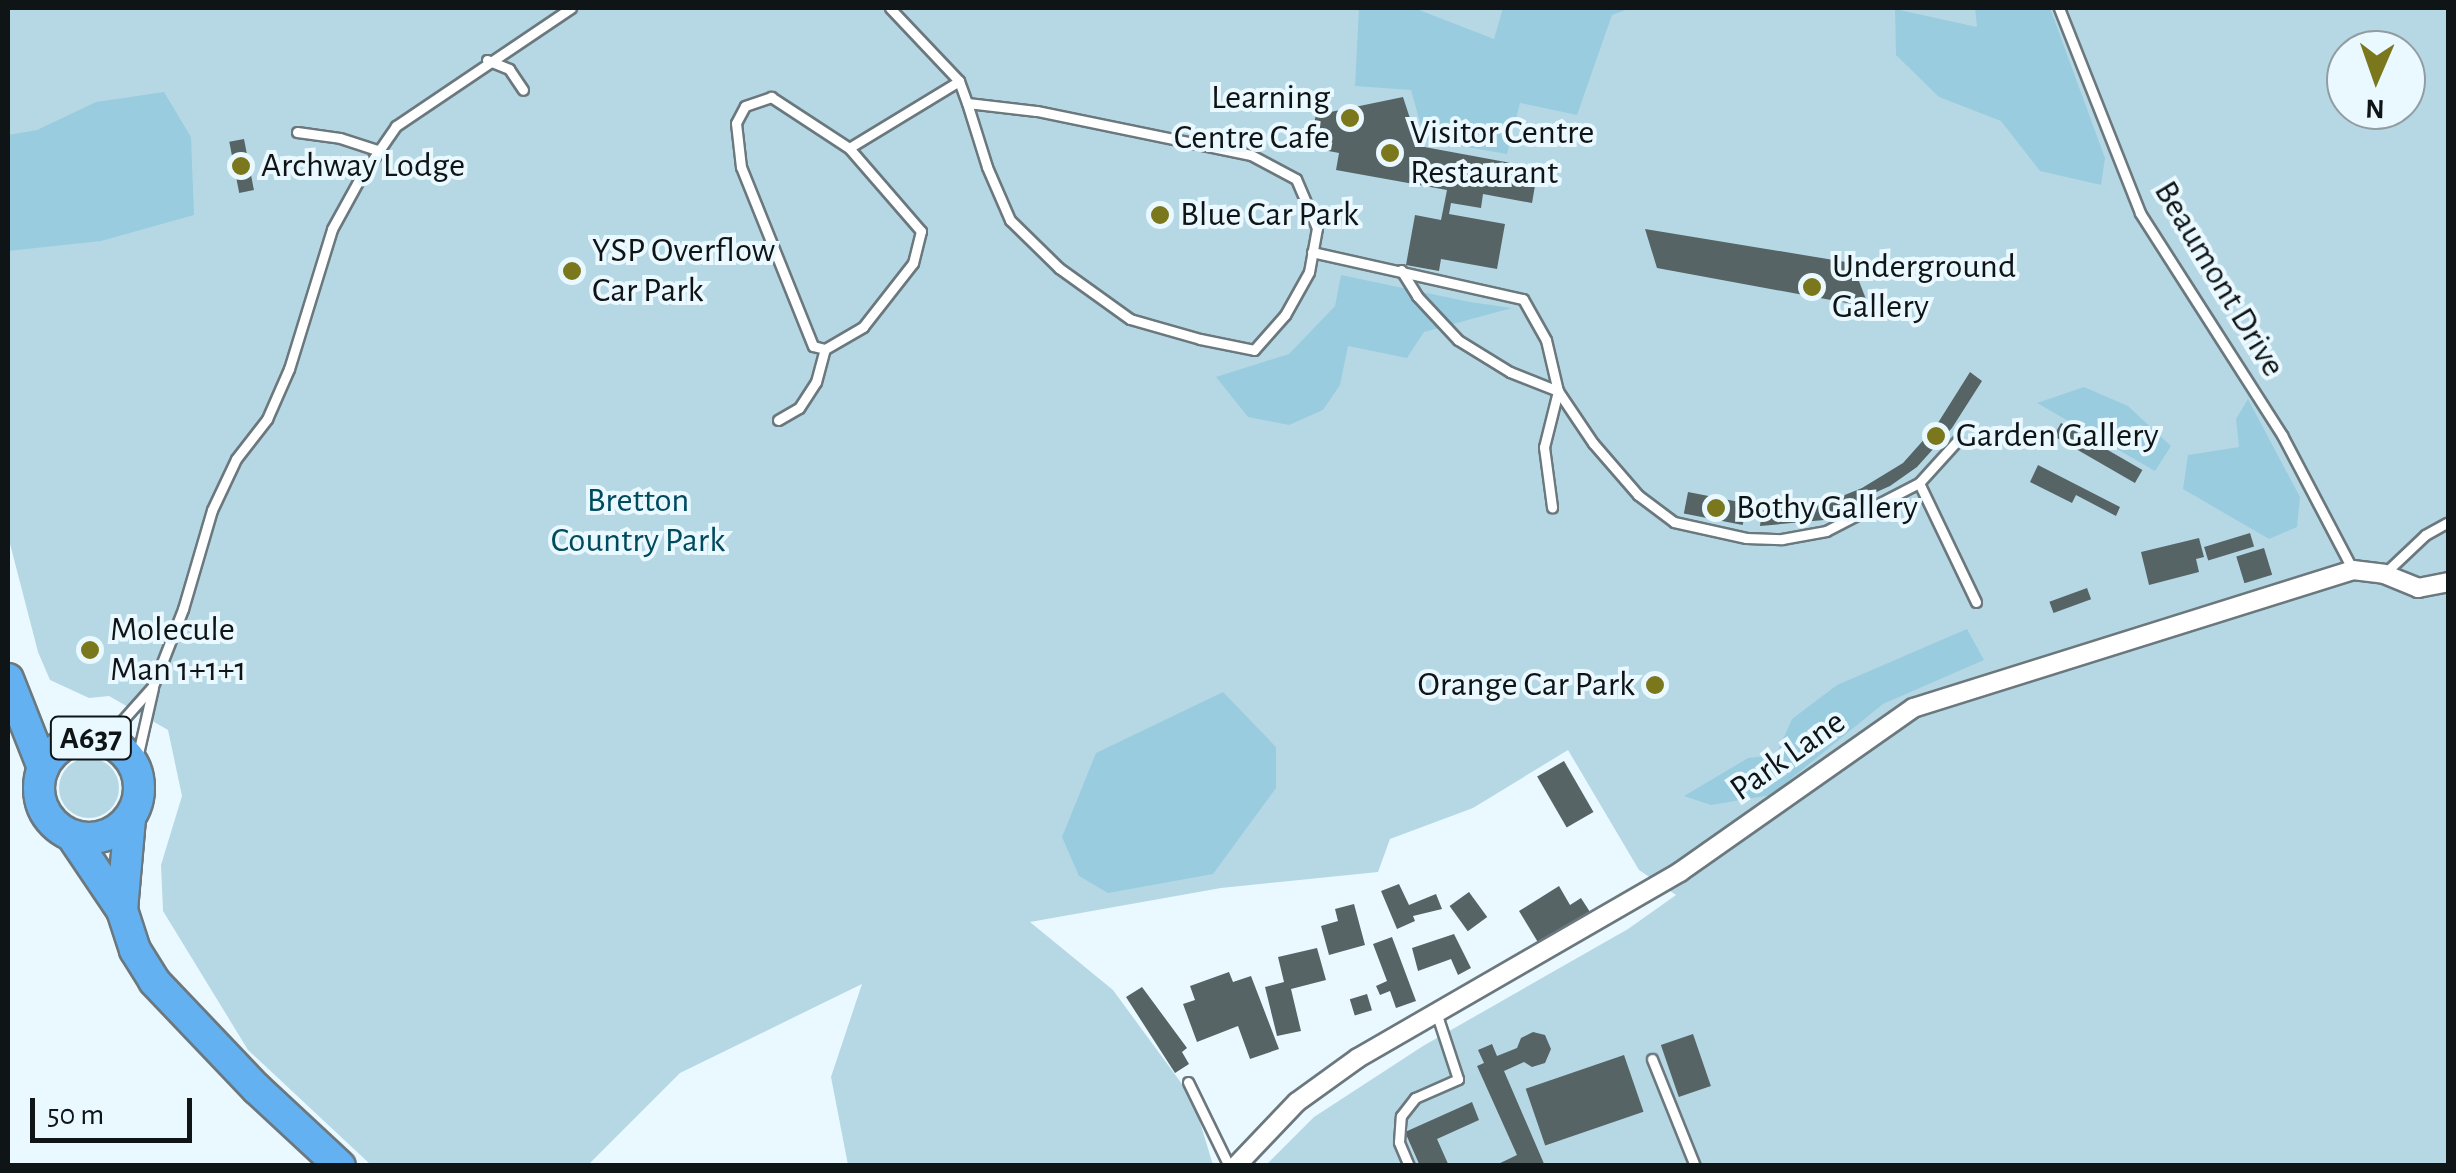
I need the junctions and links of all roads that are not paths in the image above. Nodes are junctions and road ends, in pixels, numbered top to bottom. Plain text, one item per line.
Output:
1 (571, 8) edge
2 (890, 8) edge
3 (2059, 8) edge
4 (487, 60) junction
5 (960, 80) junction
6 (523, 90) dead end
7 (966, 104) junction
8 (297, 132) dead end
9 (850, 148) junction
10 (378, 150) junction
11 (1312, 252) junction
12 (1401, 270) junction
13 (825, 349) junction
14 (1558, 391) junction
15 (778, 420) dead end
16 (1958, 440) dead end
17 (1919, 483) junction
18 (1552, 507) dead end
19 (2448, 522) edge
20 (2354, 570) junction
21 (2384, 574) junction
22 (2448, 582) edge
23 (1976, 602) dead end
24 (11, 686) edge
25 (153, 686) junction
26 (99, 739) junction
27 (134, 767) junction
28 (43, 768) junction
29 (130, 818) junction
30 (72, 836) junction
31 (122, 910) junction
32 (1437, 1015) junction
33 (1652, 1059) dead end
34 (1188, 1082) dead end
35 (1690, 1164) edge
36 (340, 1166) edge
37 (1232, 1166) edge
38 (1410, 1166) edge

1 - 4 lane
2 - 5 lane
3 - 20 lane, Beaumont Drive
4 - 6 lane
4 - 10 lane
5 - 7 lane
5 - 9 lane
7 - 11 lane
7 - 11 lane
8 - 10 lane
9 - 13 lane
9 - 13 lane
10 - 25 lane
11 - 12 lane
12 - 14 lane
12 - 14 lane
13 - 15 lane
14 - 17 lane
14 - 18 lane
16 - 17 lane
17 - 23 lane
19 - 21 lane
20 - 21 street, Park Lane
20 - 32 street, Park Lane
21 - 22 street, Park Lane
24 - 26 highway, A637
24 - 28 highway, A637
25 - 26 lane
25 - 27 lane
26 - 27 highway, A637
26 - 28 highway, A637
27 - 29 highway, A637
28 - 30 highway, A637
29 - 30 highway
29 - 31 highway, A637
30 - 31 highway, A637
31 - 36 highway, A637
32 - 37 street, Park Lane
32 - 38 lane
33 - 35 lane
34 - 37 lane

